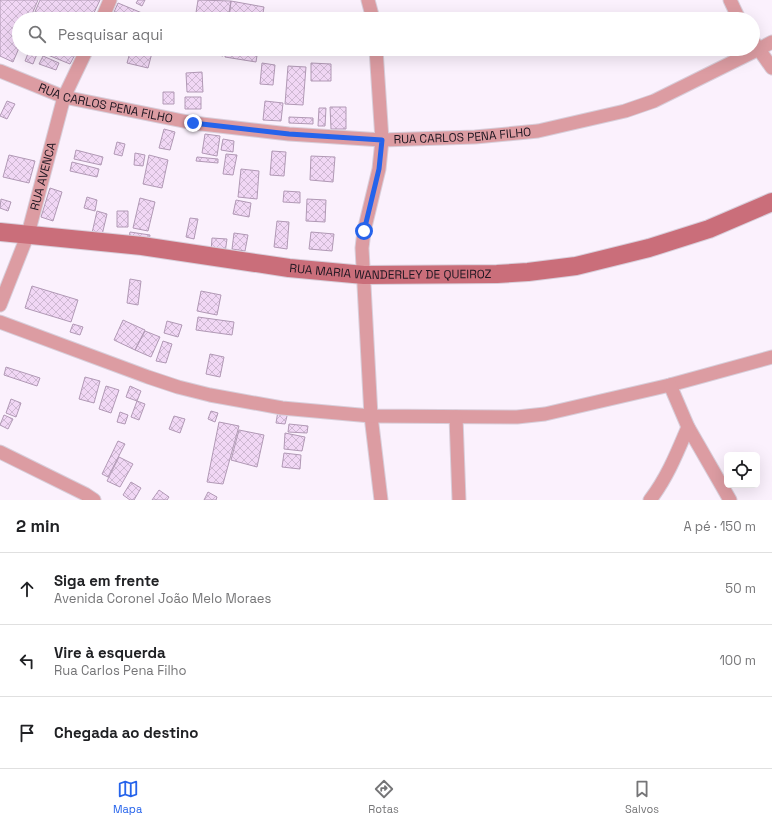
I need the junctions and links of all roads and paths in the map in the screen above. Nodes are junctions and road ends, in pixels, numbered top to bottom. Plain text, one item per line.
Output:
1 (110, 0) edge
2 (368, 0) edge
3 (730, 0) edge
4 (105, 12) edge
5 (371, 12) edge
6 (736, 12) edge
7 (772, 42) edge
8 (760, 44) edge
9 (760, 51) edge
10 (85, 56) edge
11 (376, 56) edge
12 (736, 56) edge
13 (772, 68) edge
14 (0, 70) edge
15 (64, 98) junction
16 (382, 140) junction
17 (772, 202) edge
18 (0, 232) edge
19 (28, 234) junction
20 (364, 275) junction
21 (0, 305) edge
22 (0, 322) edge
23 (772, 357) edge
24 (670, 385) junction
25 (371, 416) junction
26 (456, 417) junction
27 (688, 427) junction
28 (0, 452) edge
29 (87, 498) edge
30 (381, 500) edge
31 (459, 500) edge
32 (650, 500) edge
33 (730, 500) edge

1 - 4 street
2 - 5 street
3 - 6 street
7 - 8 street, RUA CARLOS PENA FILHO
9 - 13 street
10 - 15 street, RUA AVENCA
11 - 16 street
12 - 16 street, RUA CARLOS PENA FILHO
14 - 15 street, RUA CARLOS PENA FILHO
15 - 16 street, RUA CARLOS PENA FILHO
15 - 19 street, RUA AVENCA
16 - 20 street
17 - 20 street, RUA MARIA WANDERLEY DE QUEIROZ
18 - 19 street, RUA MARIA WANDERLEY DE QUEIROZ
19 - 20 street, RUA MARIA WANDERLEY DE QUEIROZ
19 - 21 street, RUA AVENCA
20 - 25 street
22 - 25 street
23 - 24 street
24 - 26 street
24 - 27 street
25 - 26 street
25 - 30 street
26 - 31 street
27 - 32 street
27 - 33 street
28 - 29 street

